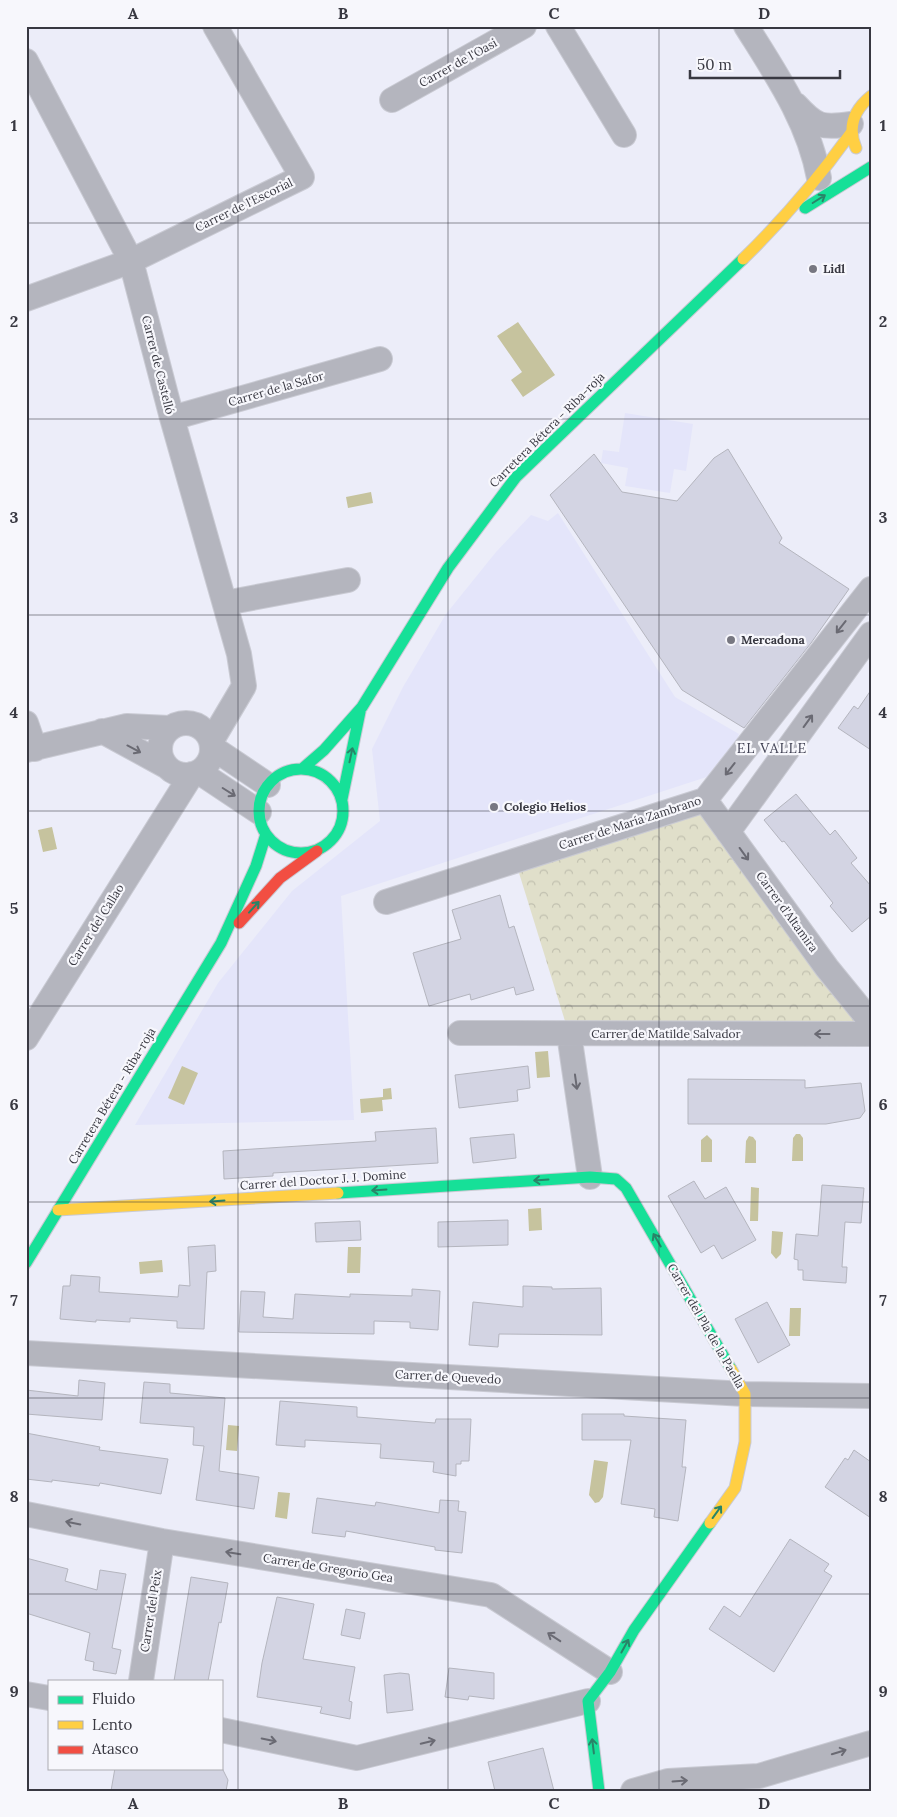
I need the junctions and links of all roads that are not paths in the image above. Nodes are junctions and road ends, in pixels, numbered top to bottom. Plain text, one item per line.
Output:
1 (215, 26) edge
2 (524, 26) edge
3 (558, 26) edge
4 (746, 26) edge
5 (26, 61) edge
6 (871, 96) edge
7 (392, 100) dead end
8 (792, 101) junction
9 (851, 129) junction
10 (624, 135) dead end
11 (871, 161) edge
12 (871, 167) edge
13 (820, 178) junction
14 (778, 225) junction
15 (131, 261) junction
16 (26, 299) edge
17 (380, 359) dead end
18 (172, 418) junction
19 (348, 580) dead end
20 (871, 590) edge
21 (225, 602) junction
22 (871, 634) edge
23 (240, 695) junction
24 (360, 712) junction
25 (26, 723) edge
26 (177, 725) junction
27 (102, 731) junction
28 (212, 744) junction
29 (31, 750) edge
30 (302, 769) junction
31 (182, 771) junction
32 (268, 785) junction
33 (342, 799) junction
34 (706, 800) junction
35 (262, 823) junction
36 (728, 832) junction
37 (317, 851) junction
38 (386, 902) dead end
39 (221, 943) junction
40 (871, 1022) edge
41 (460, 1033) dead end
42 (569, 1034) junction
43 (871, 1034) edge
44 (26, 1038) edge
45 (590, 1177) junction
46 (58, 1210) junction
47 (26, 1263) edge
48 (26, 1353) edge
49 (745, 1394) junction
50 (871, 1396) edge
51 (26, 1514) edge
52 (162, 1541) junction
53 (610, 1672) junction
54 (141, 1680) edge
55 (26, 1694) edge
56 (48, 1698) edge
57 (588, 1701) junction
58 (222, 1730) edge
59 (871, 1743) edge
60 (599, 1791) edge
61 (633, 1791) edge

1 - 15 street, Carrer de l'Escorial
2 - 7 street, Carrer de l'Oasi
3 - 10 street
4 - 8 street
5 - 15 street, Carrer de Castelló
6 - 9 main road, Carretera Bétera - Riba-roja
8 - 9 street
8 - 13 street
9 - 11 main road
9 - 13 main road, Carretera Bétera - Riba-roja
14 -> 12 main road, Carretera Bétera - Riba-roja
13 - 14 main road, Carretera Bétera - Riba-roja
14 - 24 main road, Carretera Bétera - Riba-roja
15 - 16 street, Carrer de l'Escorial
15 - 18 street, Carrer de Castelló
17 - 18 street, Carrer de la Safor
18 - 21 street, Carrer de Castelló
19 - 21 street
20 -> 34 street, Carrer de María Zambrano
21 - 23 street, Carrer de Castelló
36 -> 22 street
23 - 26 street
23 - 28 street
24 - 30 main road, Carretera Bétera - Riba-roja
33 -> 24 main road, Carretera Bétera - Riba-roja
25 - 29 street
26 - 27 street
26 - 28 street
26 - 31 street
27 - 29 street
27 -> 31 street
28 - 31 street
28 - 32 street
30 - 32 main road
30 - 33 main road
31 -> 35 street
31 - 44 street, Carrer del Callao
32 - 35 main road
33 - 37 main road
34 - 36 street, Carrer d'Altamira
34 - 38 street, Carrer de María Zambrano
35 - 37 main road
35 - 39 main road, Carretera Bétera - Riba-roja
36 -> 40 street, Carrer d'Altamira
39 -> 37 main road, Carretera Bétera - Riba-roja
39 - 46 main road, Carretera Bétera - Riba-roja
41 - 42 street, Carrer de Matilde Salvador
43 -> 42 street, Carrer de Matilde Salvador
42 -> 45 street
45 -> 46 main road, Carrer del Doctor J. J. Domine
49 -> 45 main road, Carrer del Pla de la Paella
46 - 47 main road, Carretera Bétera - Riba-roja
48 - 49 street, Carrer de Quevedo
49 - 50 street, Carrer de Quevedo
53 -> 49 main road, Carrer del Pla de la Paella
52 -> 51 street, Carrer de Gregorio Gea
53 -> 52 street, Carrer de Gregorio Gea
52 - 54 street, Carrer del Peix
53 - 57 main road, Carrer del Pla de la Paella
55 - 56 street
58 -> 57 street
60 -> 57 main road
61 -> 59 street

